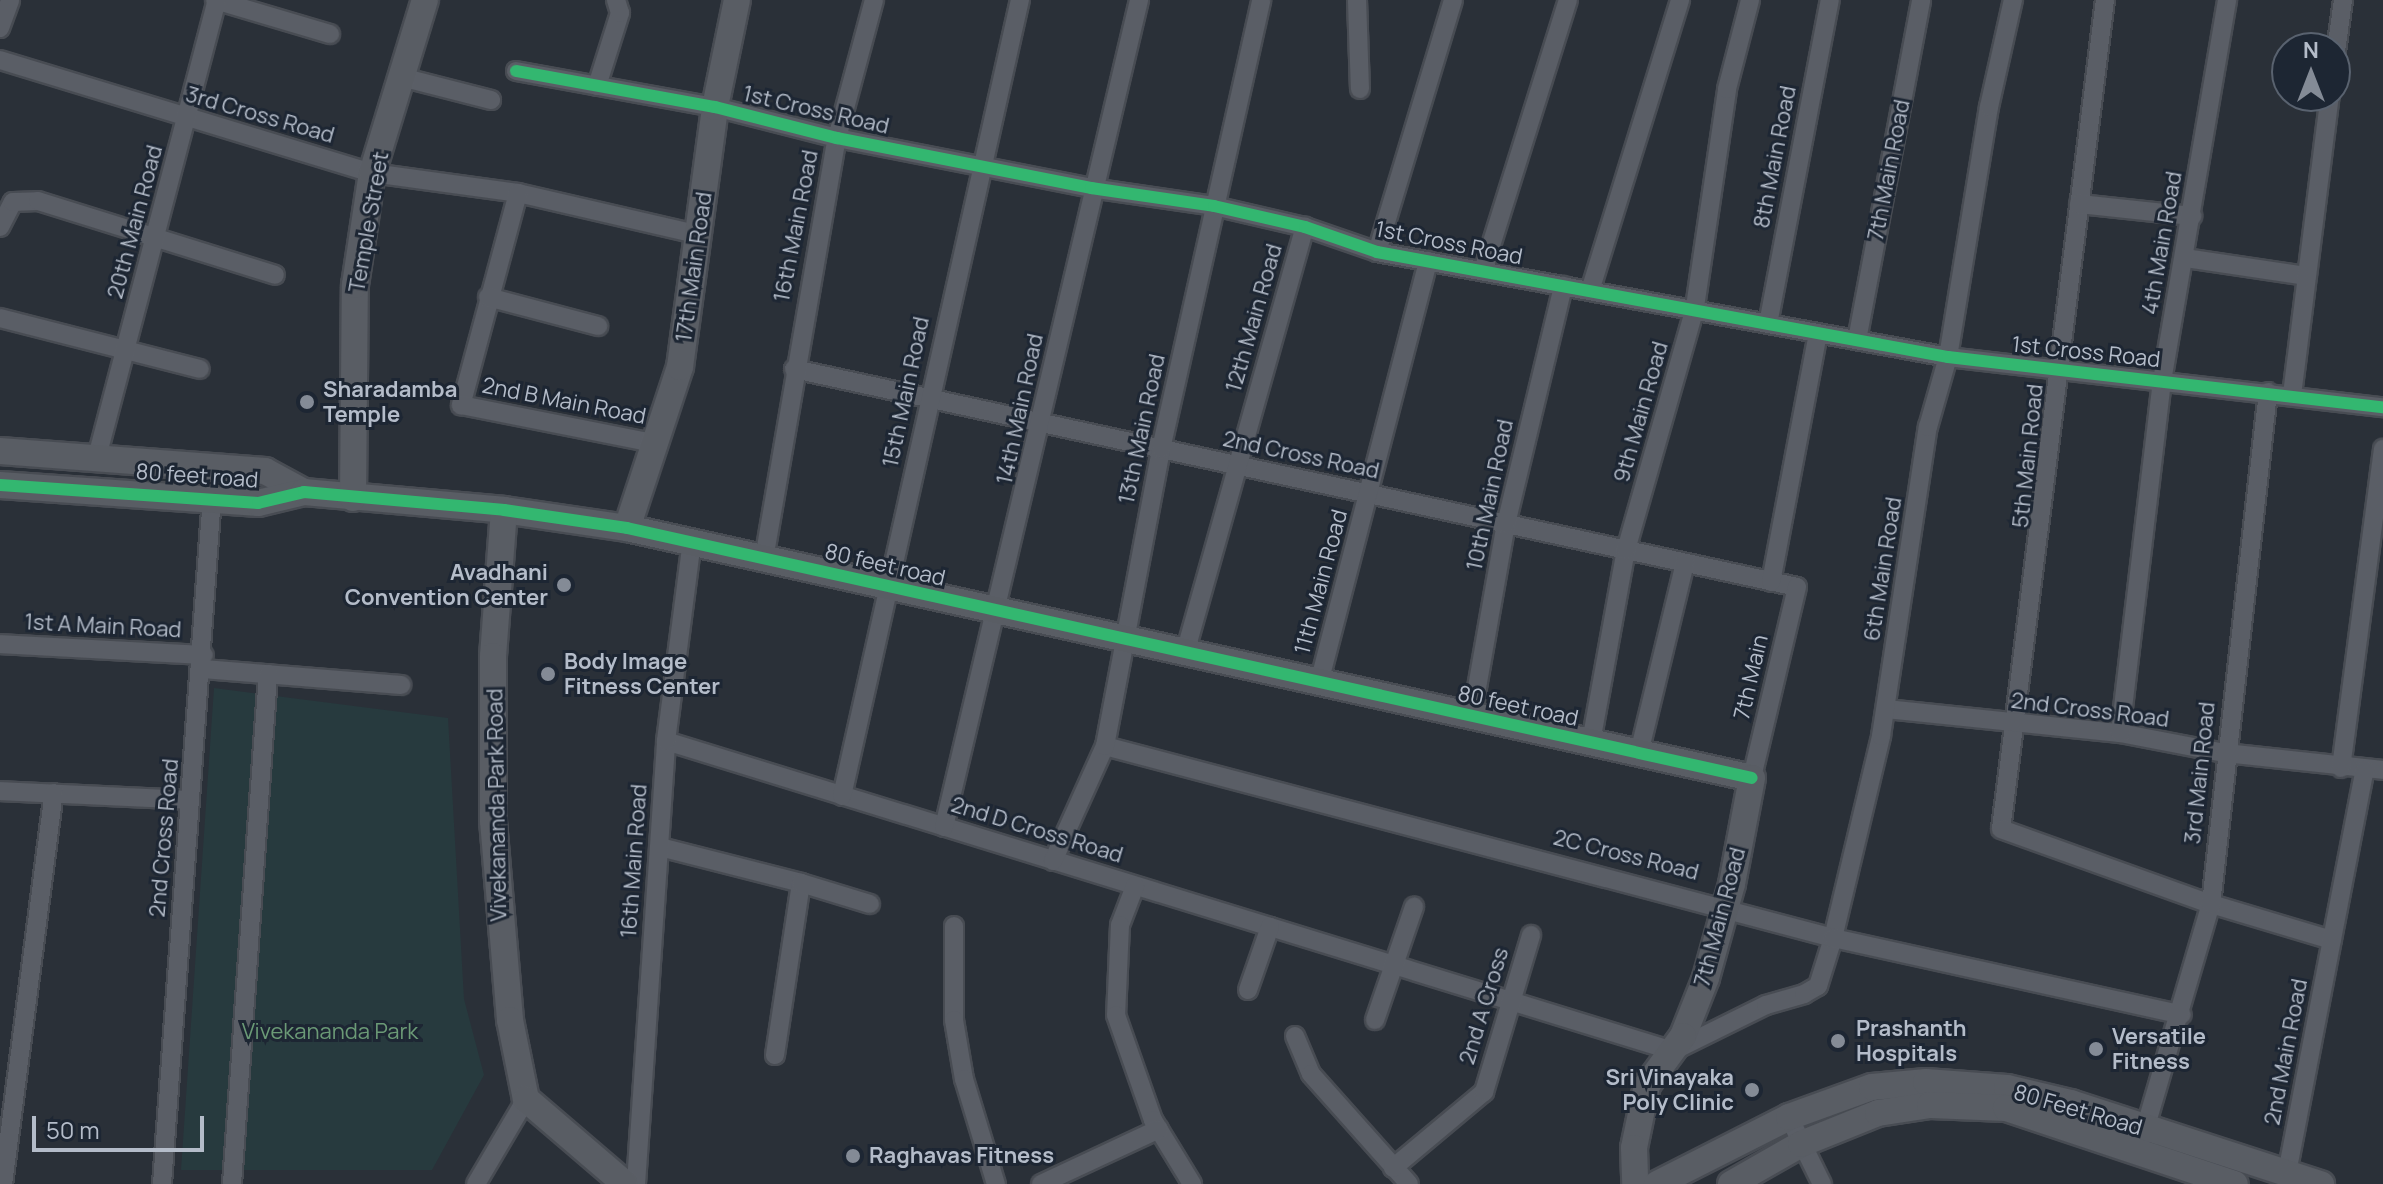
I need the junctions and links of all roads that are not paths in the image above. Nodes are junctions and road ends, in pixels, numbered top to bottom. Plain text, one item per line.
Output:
1 (10, 0) edge
2 (216, 0) edge
3 (425, 0) edge
4 (616, 0) edge
5 (737, 0) edge
6 (874, 0) edge
7 (1020, 0) edge
8 (1139, 0) edge
9 (1261, 0) edge
10 (1357, 0) edge
11 (1453, 0) edge
12 (1568, 0) edge
13 (1680, 0) edge
14 (1750, 0) edge
15 (1830, 0) edge
16 (1921, 0) edge
17 (2013, 0) edge
18 (2105, 0) edge
19 (2227, 0) edge
20 (2343, 0) edge
21 (0, 28) edge
22 (2339, 32) edge
23 (330, 34) dead end
24 (0, 60) edge
25 (516, 71) dead end
26 (401, 77) junction
27 (597, 86) junction
28 (1360, 89) dead end
29 (491, 100) dead end
30 (715, 107) junction
31 (2328, 112) edge
32 (187, 120) junction
33 (837, 138) junction
34 (982, 164) junction
35 (372, 173) junction
36 (1091, 188) junction
37 (518, 193) junction
38 (2079, 204) junction
39 (1214, 206) junction
40 (2192, 216) junction
41 (0, 227) edge
42 (1305, 227) junction
43 (700, 235) junction
44 (156, 238) junction
45 (1377, 252) junction
46 (2185, 258) junction
47 (1428, 261) junction
48 (1483, 271) junction
49 (275, 275) dead end
50 (2307, 276) junction
51 (1563, 286) junction
52 (1590, 291) junction
53 (488, 297) junction
54 (1695, 307) junction
55 (0, 318) edge
56 (1768, 324) junction
57 (598, 326) dead end
58 (1818, 333) junction
59 (1857, 340) junction
60 (126, 351) junction
61 (1948, 357) junction
62 (200, 369) dead end
63 (794, 369) junction
64 (2057, 369) junction
65 (2162, 381) junction
66 (2268, 392) junction
67 (2292, 395) junction
68 (929, 398) junction
69 (2383, 407) edge
70 (1043, 423) junction
71 (658, 444) junction
72 (1161, 449) junction
73 (2383, 449) edge
74 (0, 451) edge
75 (97, 457) junction
76 (1238, 466) junction
77 (0, 485) edge
78 (304, 492) junction
79 (1369, 494) junction
80 (212, 496) junction
81 (353, 498) junction
82 (504, 510) junction
83 (1506, 524) junction
84 (627, 528) junction
85 (692, 542) junction
86 (1626, 550) junction
87 (764, 559) junction
88 (1685, 563) junction
89 (1771, 582) junction
90 (889, 587) junction
91 (1797, 587) joint
92 (998, 611) junction
93 (1125, 640) junction
94 (0, 644) edge
95 (1185, 653) junction
96 (204, 662) junction
97 (268, 674) junction
98 (1319, 683) junction
99 (401, 685) dead end
100 (1886, 709) junction
101 (1472, 716) junction
102 (2018, 726) junction
103 (2120, 733) junction
104 (666, 741) junction
105 (1591, 742) junction
106 (1105, 746) junction
107 (1639, 753) junction
108 (2225, 753) junction
109 (2341, 768) junction
110 (2374, 770) edge
111 (1752, 778) junction
112 (0, 791) edge
113 (54, 793) junction
114 (842, 796) junction
115 (190, 800) junction
116 (944, 827) junction
117 (660, 847) junction
118 (1053, 861) junction
119 (801, 883) junction
120 (1135, 886) junction
121 (870, 904) dead end
122 (2211, 904) junction
123 (1724, 905) junction
124 (1414, 907) dead end
125 (954, 926) dead end
126 (1270, 927) junction
127 (1531, 935) dead end
128 (1833, 938) junction
129 (2332, 940) junction
130 (1394, 965) junction
131 (1248, 990) dead end
132 (1511, 1001) junction
133 (2182, 1015) junction
134 (1375, 1020) dead end
135 (1295, 1036) dead end
136 (1673, 1051) junction
137 (775, 1055) dead end
138 (1928, 1094) junction
139 (526, 1099) junction
140 (1789, 1117) junction
141 (1159, 1129) junction
142 (2141, 1140) junction
143 (1801, 1144) junction
144 (1393, 1168) junction
145 (2287, 1173) junction
146 (3, 1184) edge
147 (162, 1184) edge
148 (232, 1184) edge
149 (476, 1184) edge
150 (625, 1184) edge
151 (636, 1184) edge
152 (996, 1184) edge
153 (1041, 1184) edge
154 (1192, 1184) edge
155 (1409, 1184) edge
156 (1635, 1184) edge
157 (1657, 1184) edge
158 (1731, 1184) edge
159 (1822, 1184) edge
160 (2235, 1184) edge
161 (2321, 1184) edge

1 - 21 street
2 - 23 street
2 - 32 street, 20th Main Road
3 - 26 street, Temple Street
4 - 27 street
5 - 30 street, 17th Main Road
6 - 33 street, 16th Main Road
7 - 34 street, 15th Main Road
8 - 36 street, 14th Main Road
9 - 39 street, 13th Main Road
10 - 28 street
11 - 45 street
12 - 48 street
13 - 52 street
14 - 54 street, 9th Main Road
15 - 56 street, 8th Main Road
16 - 59 street, 7th Main Road
17 - 61 street, 6th Main Road
18 - 38 street, 5th Main Road
19 - 40 street, 4th Main Road
20 - 22 street
24 - 32 street, 3rd Cross Road
25 - 27 street, 1st Cross Road
26 - 29 street
26 - 35 street, Temple Street
27 - 30 street, 1st Cross Road
30 - 33 street, 1st Cross Road
30 - 43 street, 17th Main Road
31 - 50 street
32 - 35 street, 3rd Cross Road
32 - 44 street, 20th Main Road
33 - 34 street, 1st Cross Road
33 - 63 street, 16th Main Road
34 - 36 street, 1st Cross Road
34 - 68 street, 15th Main Road
35 - 37 street, 3rd Cross Road
35 - 81 street, Temple Street
36 - 39 street, 1st Cross Road
36 - 70 street, 14th Main Road
37 - 43 street, 3rd Cross Road
37 - 53 street
38 - 40 street
38 - 64 street, 5th Main Road
39 - 42 street, 1st Cross Road
39 - 72 street, 13th Main Road
40 - 46 street, 4th Main Road
41 - 44 street
42 - 45 street, 1st Cross Road
42 - 76 street, 12th Main Road
43 - 71 street, 17th Main Road
44 - 49 street
44 - 60 street, 20th Main Road
45 - 47 street, 1st Cross Road
46 - 50 street
46 - 65 street, 4th Main Road
47 - 48 street, 1st Cross Road
47 - 79 street, 11th Main Road
48 - 51 street, 1st Cross Road
50 - 67 street
51 - 52 street, 1st Cross Road
51 - 83 street, 10th Main Road
52 - 54 street, 1st Cross Road
53 - 57 street
53 - 71 street, 2nd B Main Road
54 - 56 street, 1st Cross Road
54 - 86 street, 9th Main Road
55 - 60 street
56 - 58 street, 1st Cross Road
58 - 59 street, 1st Cross Road
58 - 89 street
59 - 61 street, 1st Cross Road
60 - 62 street
60 - 75 street, 20th Main Road
61 - 64 street, 1st Cross Road
61 - 100 street, 6th Main Road
63 - 68 street, 2nd Cross Road
63 - 87 street, 16th Main Road
64 - 65 street, 1st Cross Road
64 - 102 street, 5th Main Road
65 - 66 street, 1st Cross Road
65 - 103 street, 4th Main Road
66 - 67 street, 1st Cross Road
66 - 108 street, 3rd Main Road
67 - 69 street, 1st Cross Road
68 - 70 street, 2nd Cross Road
68 - 90 street, 15th Main Road
70 - 72 street, 2nd Cross Road
70 - 92 street, 14th Main Road
71 - 84 street, 17th Main Road
72 - 76 street, 2nd Cross Road
72 - 93 street, 13th Main Road
73 - 109 street
74 - 75 street, 80 Feet Road
75 - 78 street, 80 Feet Road
76 - 79 street, 2nd Cross Road
76 - 95 street, 12th Main Road
77 - 80 street, 80 feet road
78 - 80 street, 80 feet road
78 - 81 street, 80 feet road
79 - 83 street, 2nd Cross Road
79 - 98 street, 11th Main Road
80 - 96 street, 2nd Cross Road
81 - 82 street, 80 feet road
82 - 84 street, 80 feet road
82 - 139 street, Vivekananda Park Road
83 - 86 street, 2nd Cross Road
83 - 101 street, 10th Main Road
84 - 85 street, 80 feet road
85 - 87 street, 80 feet road
85 - 104 street, 16th Main Road
86 - 88 street, 2nd Cross Road
86 - 105 street, 9th Main Road
87 - 90 street, 80 feet road
88 - 89 street, 2nd Cross Road
88 - 107 street
89 - 91 street, 2nd Cross Road
90 - 92 street, 80 feet road
90 - 114 street, 15th Main Road
91 - 111 street, 7th Main
92 - 93 street, 80 feet road
92 - 116 street, 14th Main Road
93 - 95 street, 80 feet road
93 - 106 street, 13th Main Road
94 - 96 street, 1st A Main Road
95 - 98 street, 80 feet road
96 - 97 street, 1st A Main Road
96 - 115 street, 2nd Cross Road
97 - 99 street, 1st A Main Road
97 - 148 street
98 - 101 street, 80 feet road
100 - 102 street, 2nd Cross Road
100 - 128 street, 6th Main Road
101 - 105 street, 80 feet road
102 - 103 street, 2nd Cross Road
102 - 122 street, 5th Main Road
103 - 108 street, 2nd Cross Road
104 - 114 street, 2nd D Cross Road
104 - 117 street, 16th Main Road
105 - 107 street, 80 feet road
106 - 118 street, 13th Main Road
106 - 123 street, 2C Cross Road
107 - 111 street, 80 feet road
108 - 109 street, 2nd Cross Road
108 - 122 street, 3rd Main Road
109 - 110 street, 2nd Cross Road
110 - 129 street, 2nd Main Road
111 - 123 street, 7th Main Road
112 - 113 street
113 - 115 street
113 - 146 street
114 - 116 street, 2nd D Cross Road
115 - 147 street, 2nd Cross Road
116 - 118 street, 2nd D Cross Road
117 - 119 street
117 - 151 street, 16th Main Road
118 - 120 street, 2nd D Cross Road
119 - 121 street
119 - 137 street
120 - 126 street, 2nd D Cross Road
120 - 141 street
122 - 129 street
122 - 133 street, 3rd Main Road
123 - 128 street, 2C Cross Road
123 - 136 street, 7th Main Road
124 - 130 street
125 - 152 street
126 - 130 street, 2nd D Cross Road
126 - 131 street
127 - 132 street, 2nd A Cross
128 - 133 street, 2C Cross Road
128 - 136 street, 6th Main Road
129 - 145 street, 2nd Main Road
130 - 132 street, 2nd D Cross Road
130 - 134 street
132 - 136 street, 2nd D Cross Road
132 - 144 street, 2nd A Cross
133 - 142 street, 3rd Main Road
135 - 144 street
136 - 156 street, 7th Main Road
138 - 140 street, 80 Feet Road
138 - 142 street, 80 Feet Road
138 - 143 street, 80 Feet Road
139 - 149 street
139 - 150 street
140 - 143 street
140 - 157 street, 80 Feet Road
141 - 153 street
141 - 154 street
142 - 145 street, 80 Feet Road
142 - 160 street, 80 Feet Road
143 - 158 street, 80 Feet Road
143 - 159 street
144 - 155 street
145 - 161 street, 80 Feet Road

